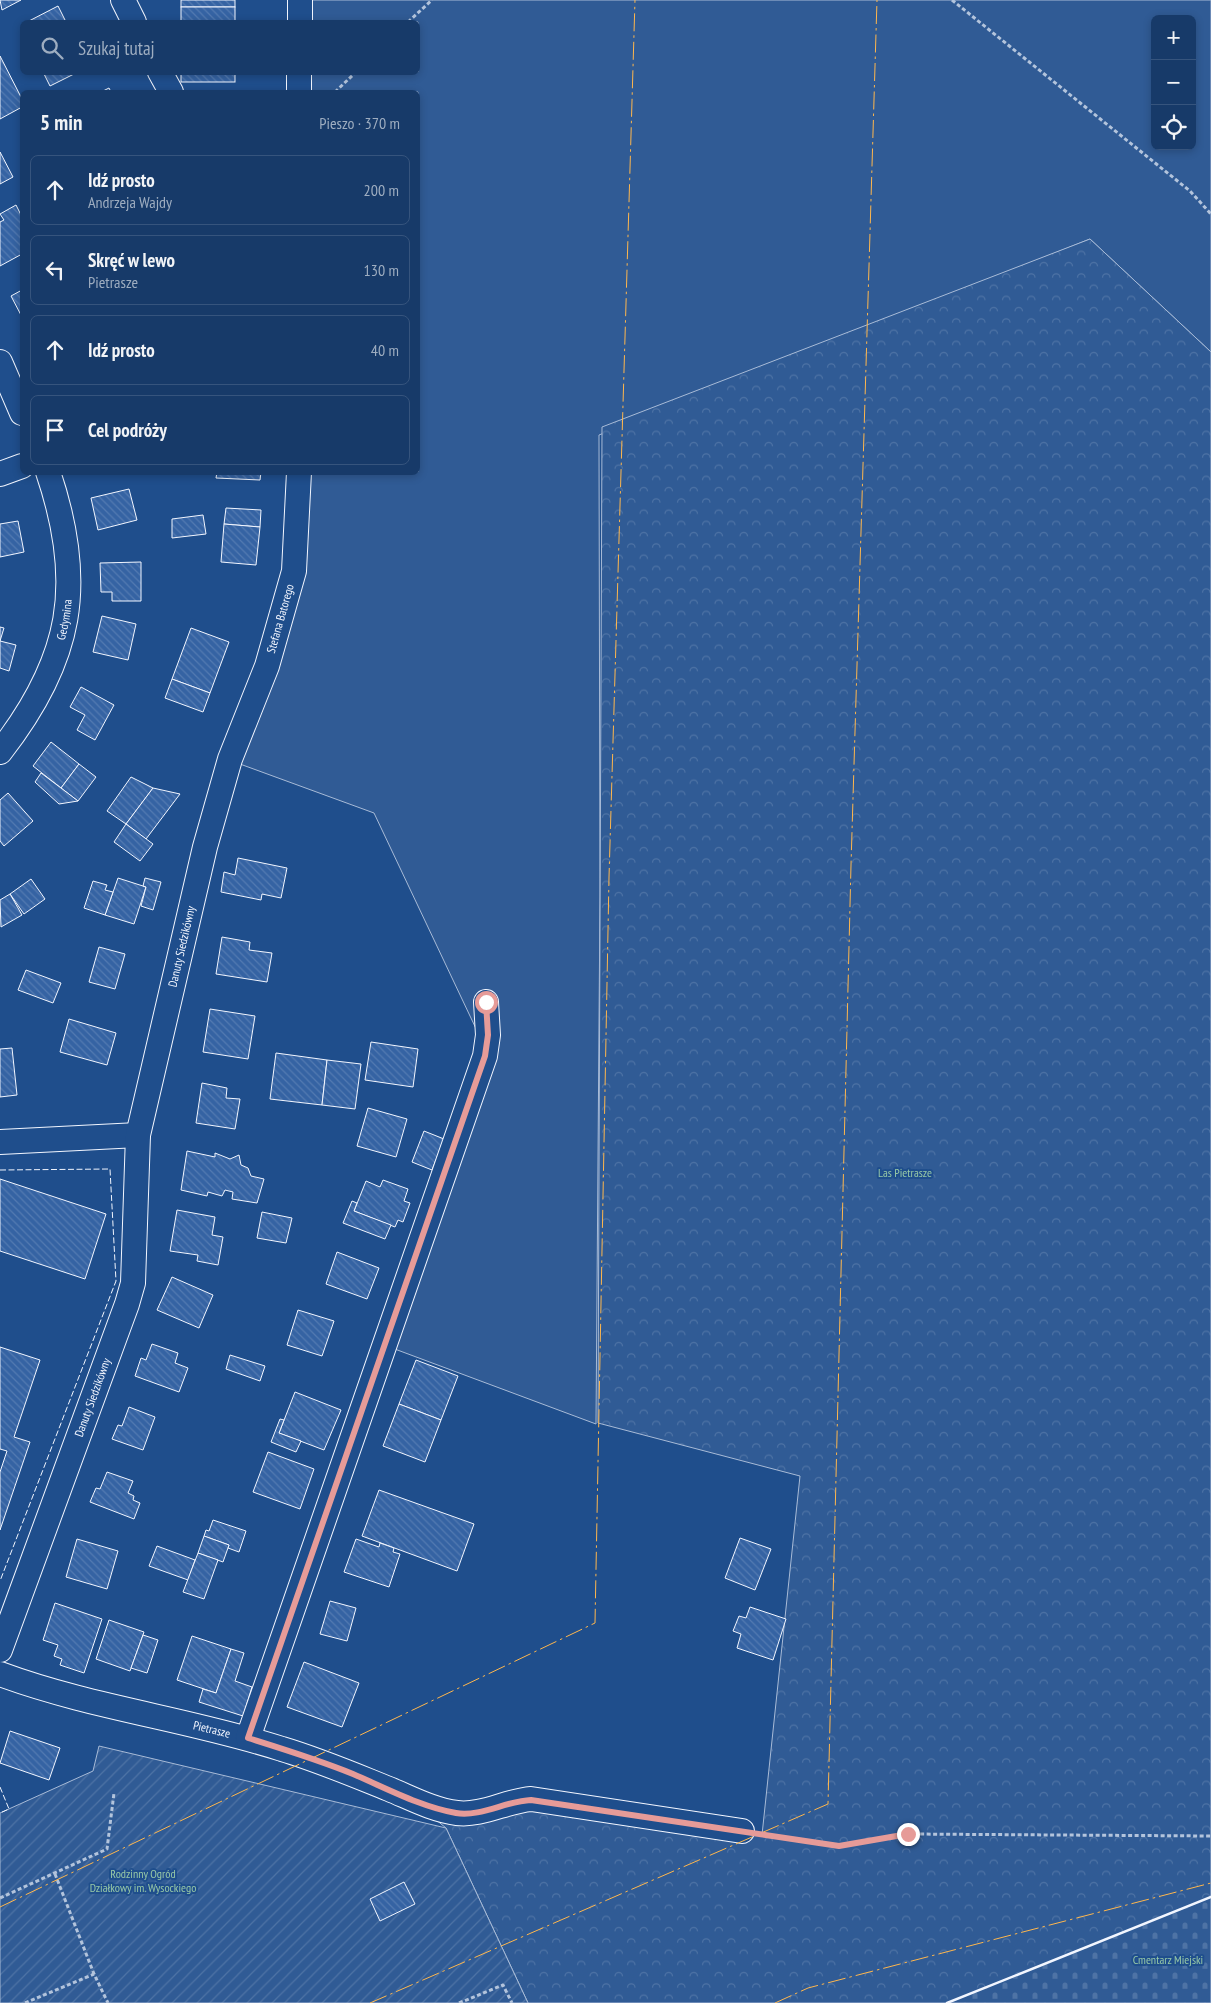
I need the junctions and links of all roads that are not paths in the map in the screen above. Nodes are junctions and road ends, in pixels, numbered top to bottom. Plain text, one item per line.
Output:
1 (123, 0) edge
2 (300, 0) edge
3 (133, 20) edge
4 (300, 20) edge
5 (162, 75) edge
6 (299, 75) edge
7 (170, 90) edge
8 (298, 90) edge
9 (0, 362) edge
10 (20, 407) edge
11 (20, 467) edge
12 (0, 474) edge
13 (49, 475) edge
14 (300, 475) edge
15 (0, 752) edge
16 (230, 759) joint
17 (486, 1002) dead end
18 (138, 1135) junction
19 (0, 1142) edge
20 (0, 1650) edge
21 (0, 1674) edge
22 (248, 1738) junction
23 (742, 1832) road end

1 - 3 street
2 - 4 street
5 - 7 street
6 - 8 street
9 - 10 street
11 - 12 street
13 - 15 street, Gedymina
14 - 16 street, Stefana Batorego
16 - 18 street, Danuty Siedzikówny
17 - 22 street
18 - 19 street
18 - 20 street, Danuty Siedzikówny
21 - 22 street, Pietrasze
22 - 23 street, Pietrasze

